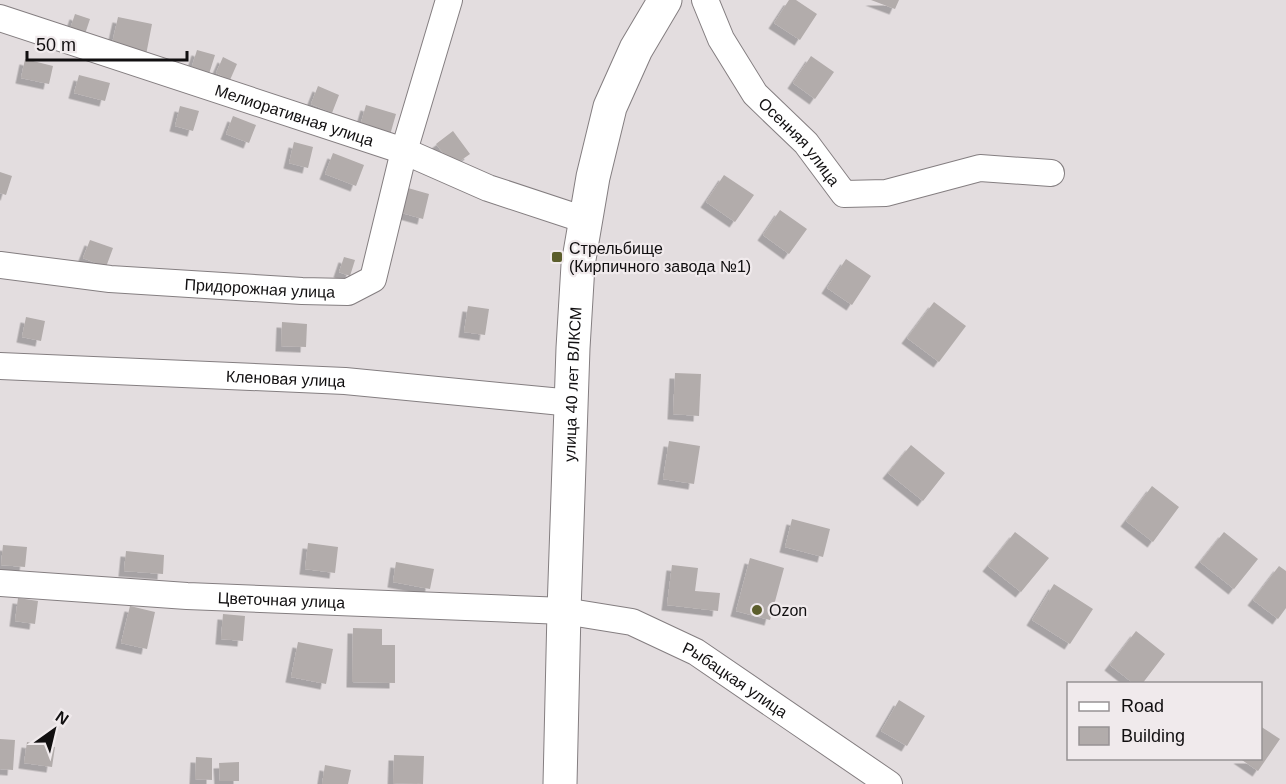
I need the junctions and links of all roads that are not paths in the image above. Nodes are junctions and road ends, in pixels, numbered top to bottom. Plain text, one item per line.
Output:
1 (449, 0) edge
2 (665, 0) edge
3 (705, 0) edge
4 (0, 18) edge
5 (404, 151) junction
6 (1051, 173) dead end
7 (585, 220) junction
8 (0, 265) edge
9 (0, 366) edge
10 (572, 403) junction
11 (0, 583) edge
12 (564, 611) junction
13 (861, 775) edge
14 (560, 784) edge
15 (889, 784) edge

1 - 5 street, Придорожная улица
2 - 7 street, улица 40 лет ВЛКСМ
3 - 6 street, Осенняя улица
4 - 5 street, Мелиоративная улица
5 - 7 street, Мелиоративная улица
5 - 8 street, Придорожная улица
7 - 10 street, улица 40 лет ВЛКСМ
9 - 10 street, Кленовая улица
10 - 12 street, улица 40 лет ВЛКСМ
11 - 12 street, Цветочная улица
12 - 13 street, Рыбацкая улица
12 - 14 street, улица 40 лет ВЛКСМ
13 - 15 street, Рыбацкая улица

